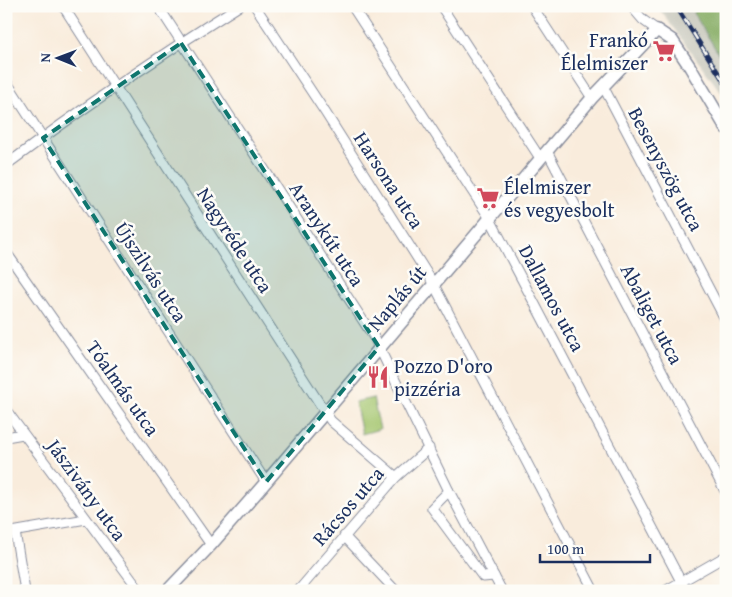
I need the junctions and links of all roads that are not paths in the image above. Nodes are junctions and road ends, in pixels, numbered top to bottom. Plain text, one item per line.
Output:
1 (63, 6) edge
2 (158, 6) edge
3 (239, 6) edge
4 (255, 6) edge
5 (352, 6) edge
6 (442, 6) edge
7 (532, 6) edge
8 (631, 6) edge
9 (657, 30) junction
10 (181, 42) junction
11 (6, 81) edge
12 (603, 86) junction
13 (116, 87) junction
14 (592, 98) junction
15 (726, 128) edge
16 (43, 138) junction
17 (543, 155) junction
18 (6, 165) edge
19 (489, 218) junction
20 (6, 252) edge
21 (433, 283) junction
22 (726, 321) edge
23 (379, 347) junction
24 (6, 410) edge
25 (324, 412) junction
26 (24, 434) junction
27 (6, 437) edge
28 (429, 448) junction
29 (396, 477) junction
30 (266, 482) junction
31 (449, 491) junction
32 (726, 493) edge
33 (86, 519) junction
34 (10, 532) edge
35 (344, 536) junction
36 (211, 545) junction
37 (726, 556) edge
38 (494, 576) junction
39 (682, 582) junction
40 (26, 591) edge
41 (140, 591) edge
42 (167, 591) edge
43 (298, 591) edge
44 (396, 591) edge
45 (502, 591) edge
46 (594, 591) edge
47 (664, 591) edge
48 (686, 591) edge

1 - 13 street, Nagyréde utca
2 - 10 street, Aranykút utca
3 - 10 street
4 - 21 street, Harsona utca
5 - 19 street, Dallamos utca
6 - 17 street, Abaliget utca
7 - 14 street
8 - 9 street
9 - 12 street, Naplás út
9 - 15 street
10 - 13 street
10 - 23 street, Aranykút utca
11 - 16 street, Újszilvás utca
12 - 14 street, Naplás út
12 - 22 street, Besenyszög utca
13 - 16 street
13 - 25 street, Nagyréde utca
14 - 17 street, Naplás út
16 - 18 street
16 - 30 street, Újszilvás utca
17 - 19 street, Naplás út
17 - 32 street, Abaliget utca
19 - 21 street, Naplás út
19 - 39 street, Dallamos utca
20 - 36 street, Tóalmás utca
21 - 23 street, Naplás út
21 - 46 street, Harsona utca
23 - 25 street, Naplás út
23 - 28 street, Aranykút utca
24 - 26 street, Jászivány utca
25 - 29 street, Nagyréde utca
25 - 30 street, Naplás út
26 - 27 street
26 - 33 street, Jászivány utca
28 - 29 street, Rácsos utca
28 - 31 street, Aranykút utca
29 - 35 street, Rácsos utca
30 - 36 street, Naplás út
31 - 38 street, Aranykút utca
31 - 38 street
33 - 34 street
33 - 41 street, Jászivány utca
34 - 40 street
35 - 43 street, Rácsos utca
35 - 44 street
36 - 42 street, Naplás út
37 - 39 street
38 - 45 street, Aranykút utca
39 - 47 street
39 - 48 street, Dallamos utca

